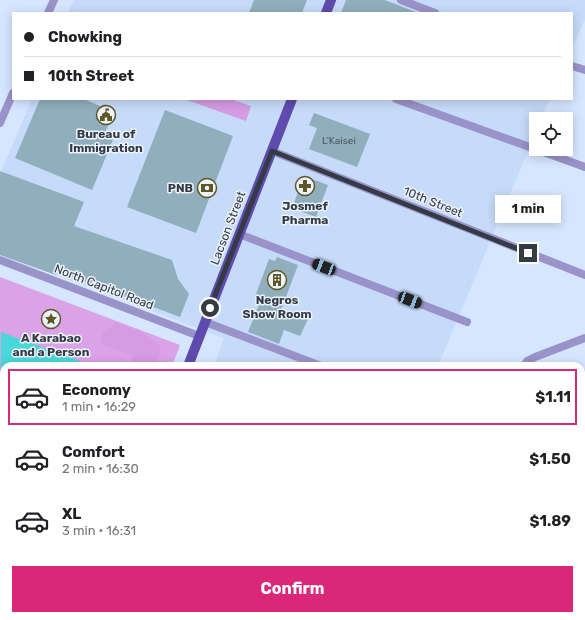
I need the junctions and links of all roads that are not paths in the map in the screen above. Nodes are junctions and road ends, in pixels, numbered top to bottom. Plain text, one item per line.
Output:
1 (54, 0) edge
2 (331, 0) edge
3 (402, 0) edge
4 (48, 12) edge
5 (326, 12) edge
6 (432, 12) edge
7 (573, 66) edge
8 (585, 70) edge
9 (12, 95) edge
10 (292, 100) edge
11 (399, 100) edge
12 (0, 123) edge
13 (272, 151) junction
14 (585, 167) edge
15 (239, 234) junction
16 (0, 260) edge
17 (585, 275) edge
18 (205, 322) junction
19 (467, 322) dead end
20 (199, 336) junction
21 (585, 338) edge
22 (189, 362) edge
23 (310, 362) edge
24 (526, 362) edge

1 - 4 street
2 - 5 main road
3 - 6 street
7 - 8 street
9 - 12 street
10 - 13 main road, Lacson Street
11 - 14 street
13 - 15 main road, Lacson Street
13 - 17 street, 10th Street
15 - 18 main road, Lacson Street
15 - 19 street
16 - 20 street, North Capitol Road
18 - 20 main road, Lacson Street
18 - 23 street
20 - 22 main road, Lacson Street
21 - 24 street

